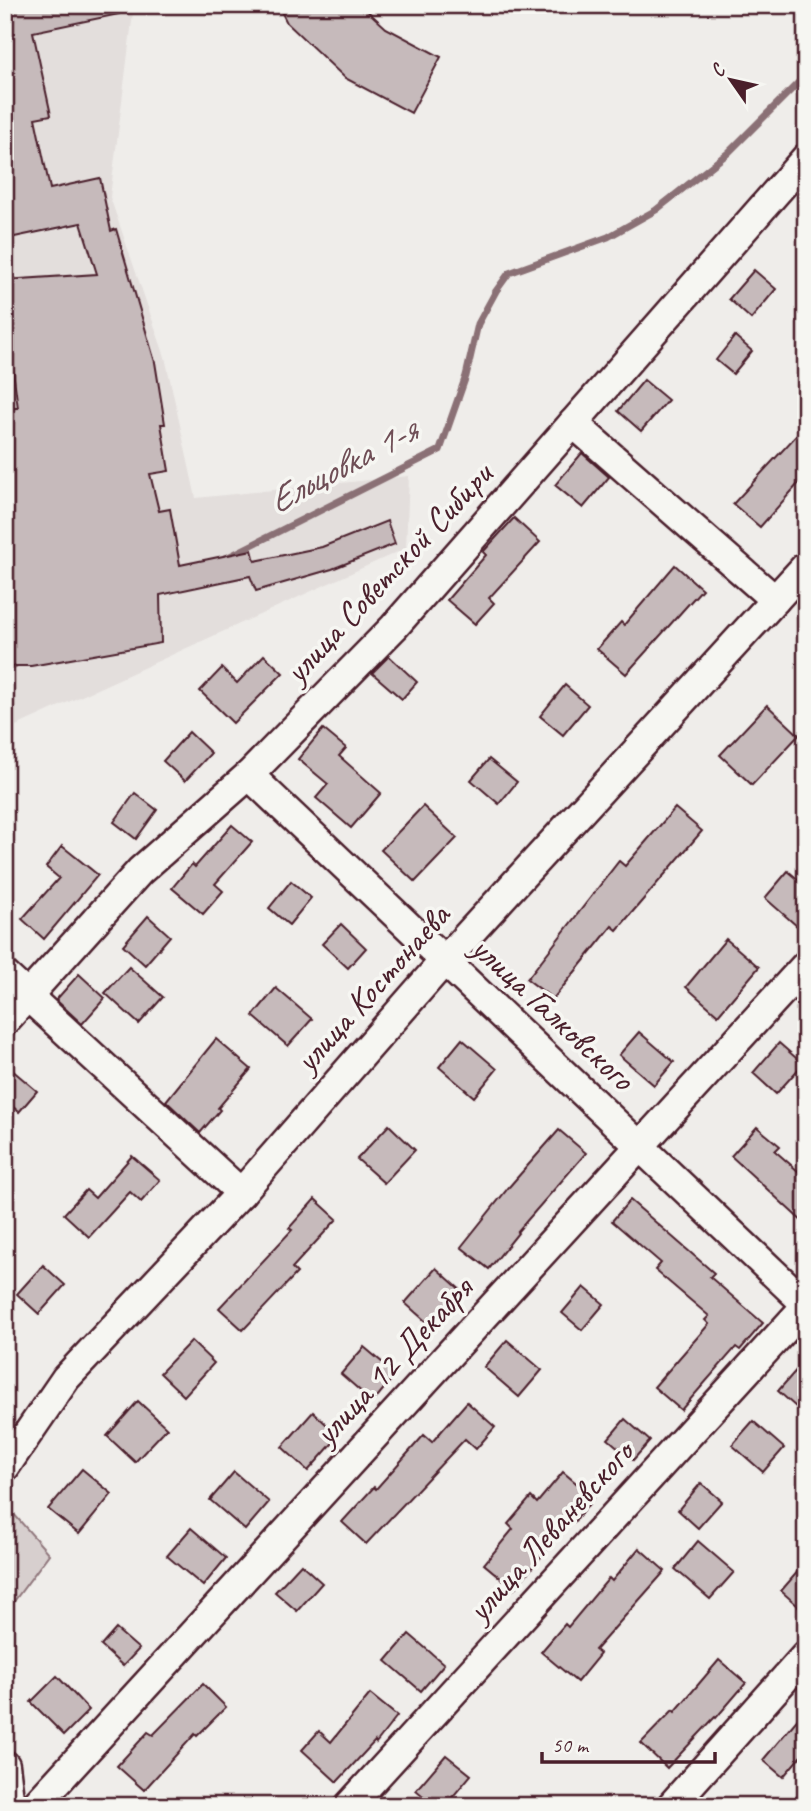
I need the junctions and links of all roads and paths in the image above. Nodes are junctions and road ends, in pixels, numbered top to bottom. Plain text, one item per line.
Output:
1 (806, 158) edge
2 (573, 423) junction
3 (806, 566) edge
4 (775, 600) junction
5 (249, 775) junction
6 (444, 961) junction
7 (806, 965) edge
8 (5, 975) edge
9 (28, 995) junction
10 (5, 1021) edge
11 (640, 1146) junction
12 (241, 1193) junction
13 (806, 1305) edge
14 (6, 1462) edge
15 (806, 1655) edge
16 (5, 1765) edge
17 (10, 1806) edge
18 (35, 1806) edge
19 (349, 1806) edge
20 (671, 1806) edge

1 - 2 street, улица Советской Сибири
2 - 4 street
2 - 5 street, улица Советской Сибири
3 - 4 street, улица Костонаева
4 - 6 street, улица Костонаева
5 - 6 street, улица Галковского
5 - 9 street, улица Советской Сибири
6 - 11 street, улица Галковского
6 - 12 street, улица Костонаева
7 - 11 street, улица 12 Декабря
8 - 9 street
9 - 10 street, улица Советской Сибири
9 - 12 street
11 - 13 street, улица Галковского
11 - 18 street, улица 12 Декабря
12 - 14 street, улица Костонаева
13 - 19 street, улица Леваневского
15 - 20 street
16 - 17 street

